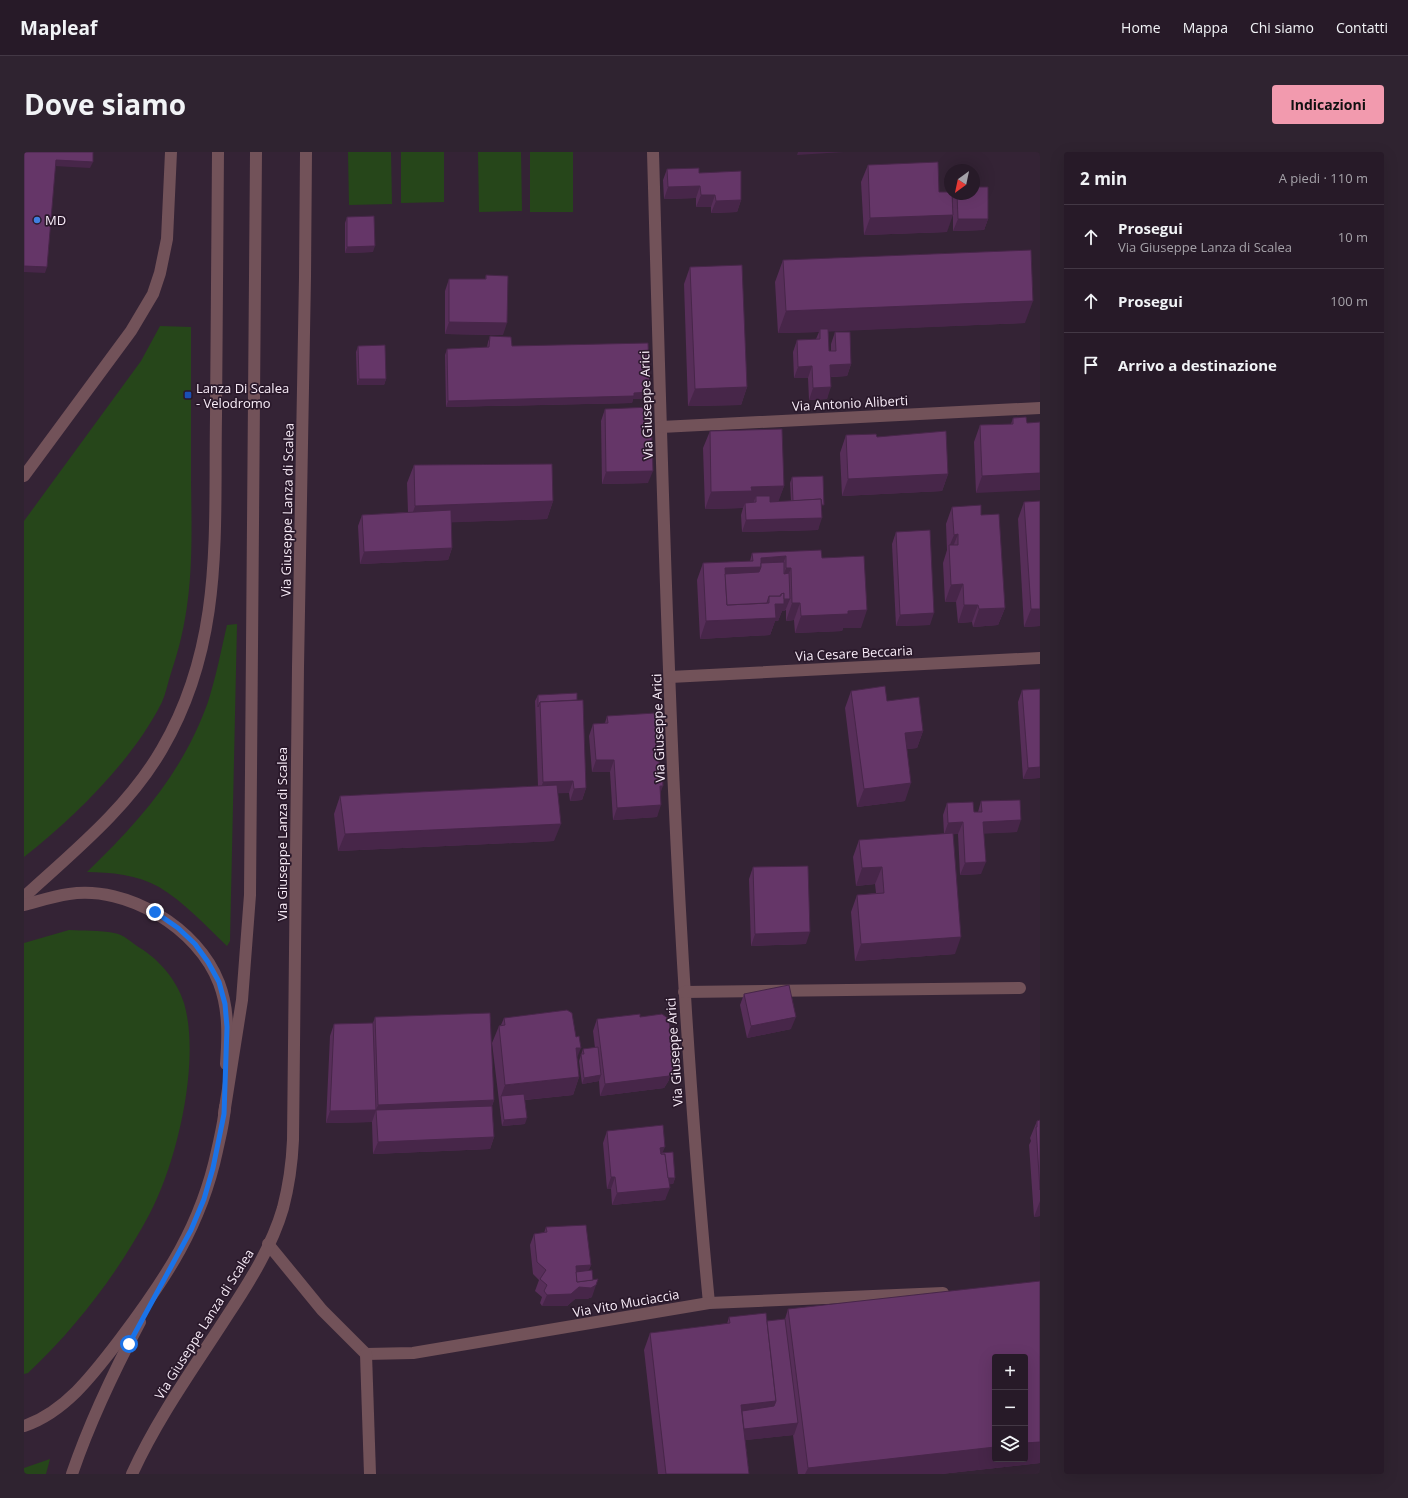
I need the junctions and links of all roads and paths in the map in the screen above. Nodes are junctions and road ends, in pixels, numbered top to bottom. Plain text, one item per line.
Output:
1 (170, 152) edge
2 (218, 152) edge
3 (256, 152) edge
4 (306, 152) edge
5 (653, 152) edge
6 (1040, 408) edge
7 (661, 426) junction
8 (24, 476) edge
9 (1040, 658) edge
10 (670, 677) junction
11 (24, 898) edge
12 (24, 905) edge
13 (1020, 988) dead end
14 (684, 992) junction
15 (224, 1114) junction
16 (268, 1244) junction
17 (158, 1289) junction
18 (955, 1292) edge
19 (709, 1303) junction
20 (366, 1354) junction
21 (24, 1426) edge
22 (72, 1474) edge
23 (132, 1474) edge
24 (370, 1474) edge

1 - 8 street
2 - 11 street
3 - 15 street
4 - 16 street, Via Giuseppe Lanza di Scalea
5 - 7 street, Via Giuseppe Arici
6 - 7 street, Via Antonio Aliberti
7 - 10 street, Via Giuseppe Arici
9 - 10 street, Via Cesare Beccaria
10 - 14 street, Via Giuseppe Arici
12 - 15 street
13 - 14 street
14 - 19 street, Via Giuseppe Arici
15 - 17 street
16 - 20 street
16 - 23 street, Via Giuseppe Lanza di Scalea
17 - 21 street
17 - 22 street
18 - 19 street, Via Vito Muciaccia
19 - 20 street, Via Vito Muciaccia
20 - 24 street

